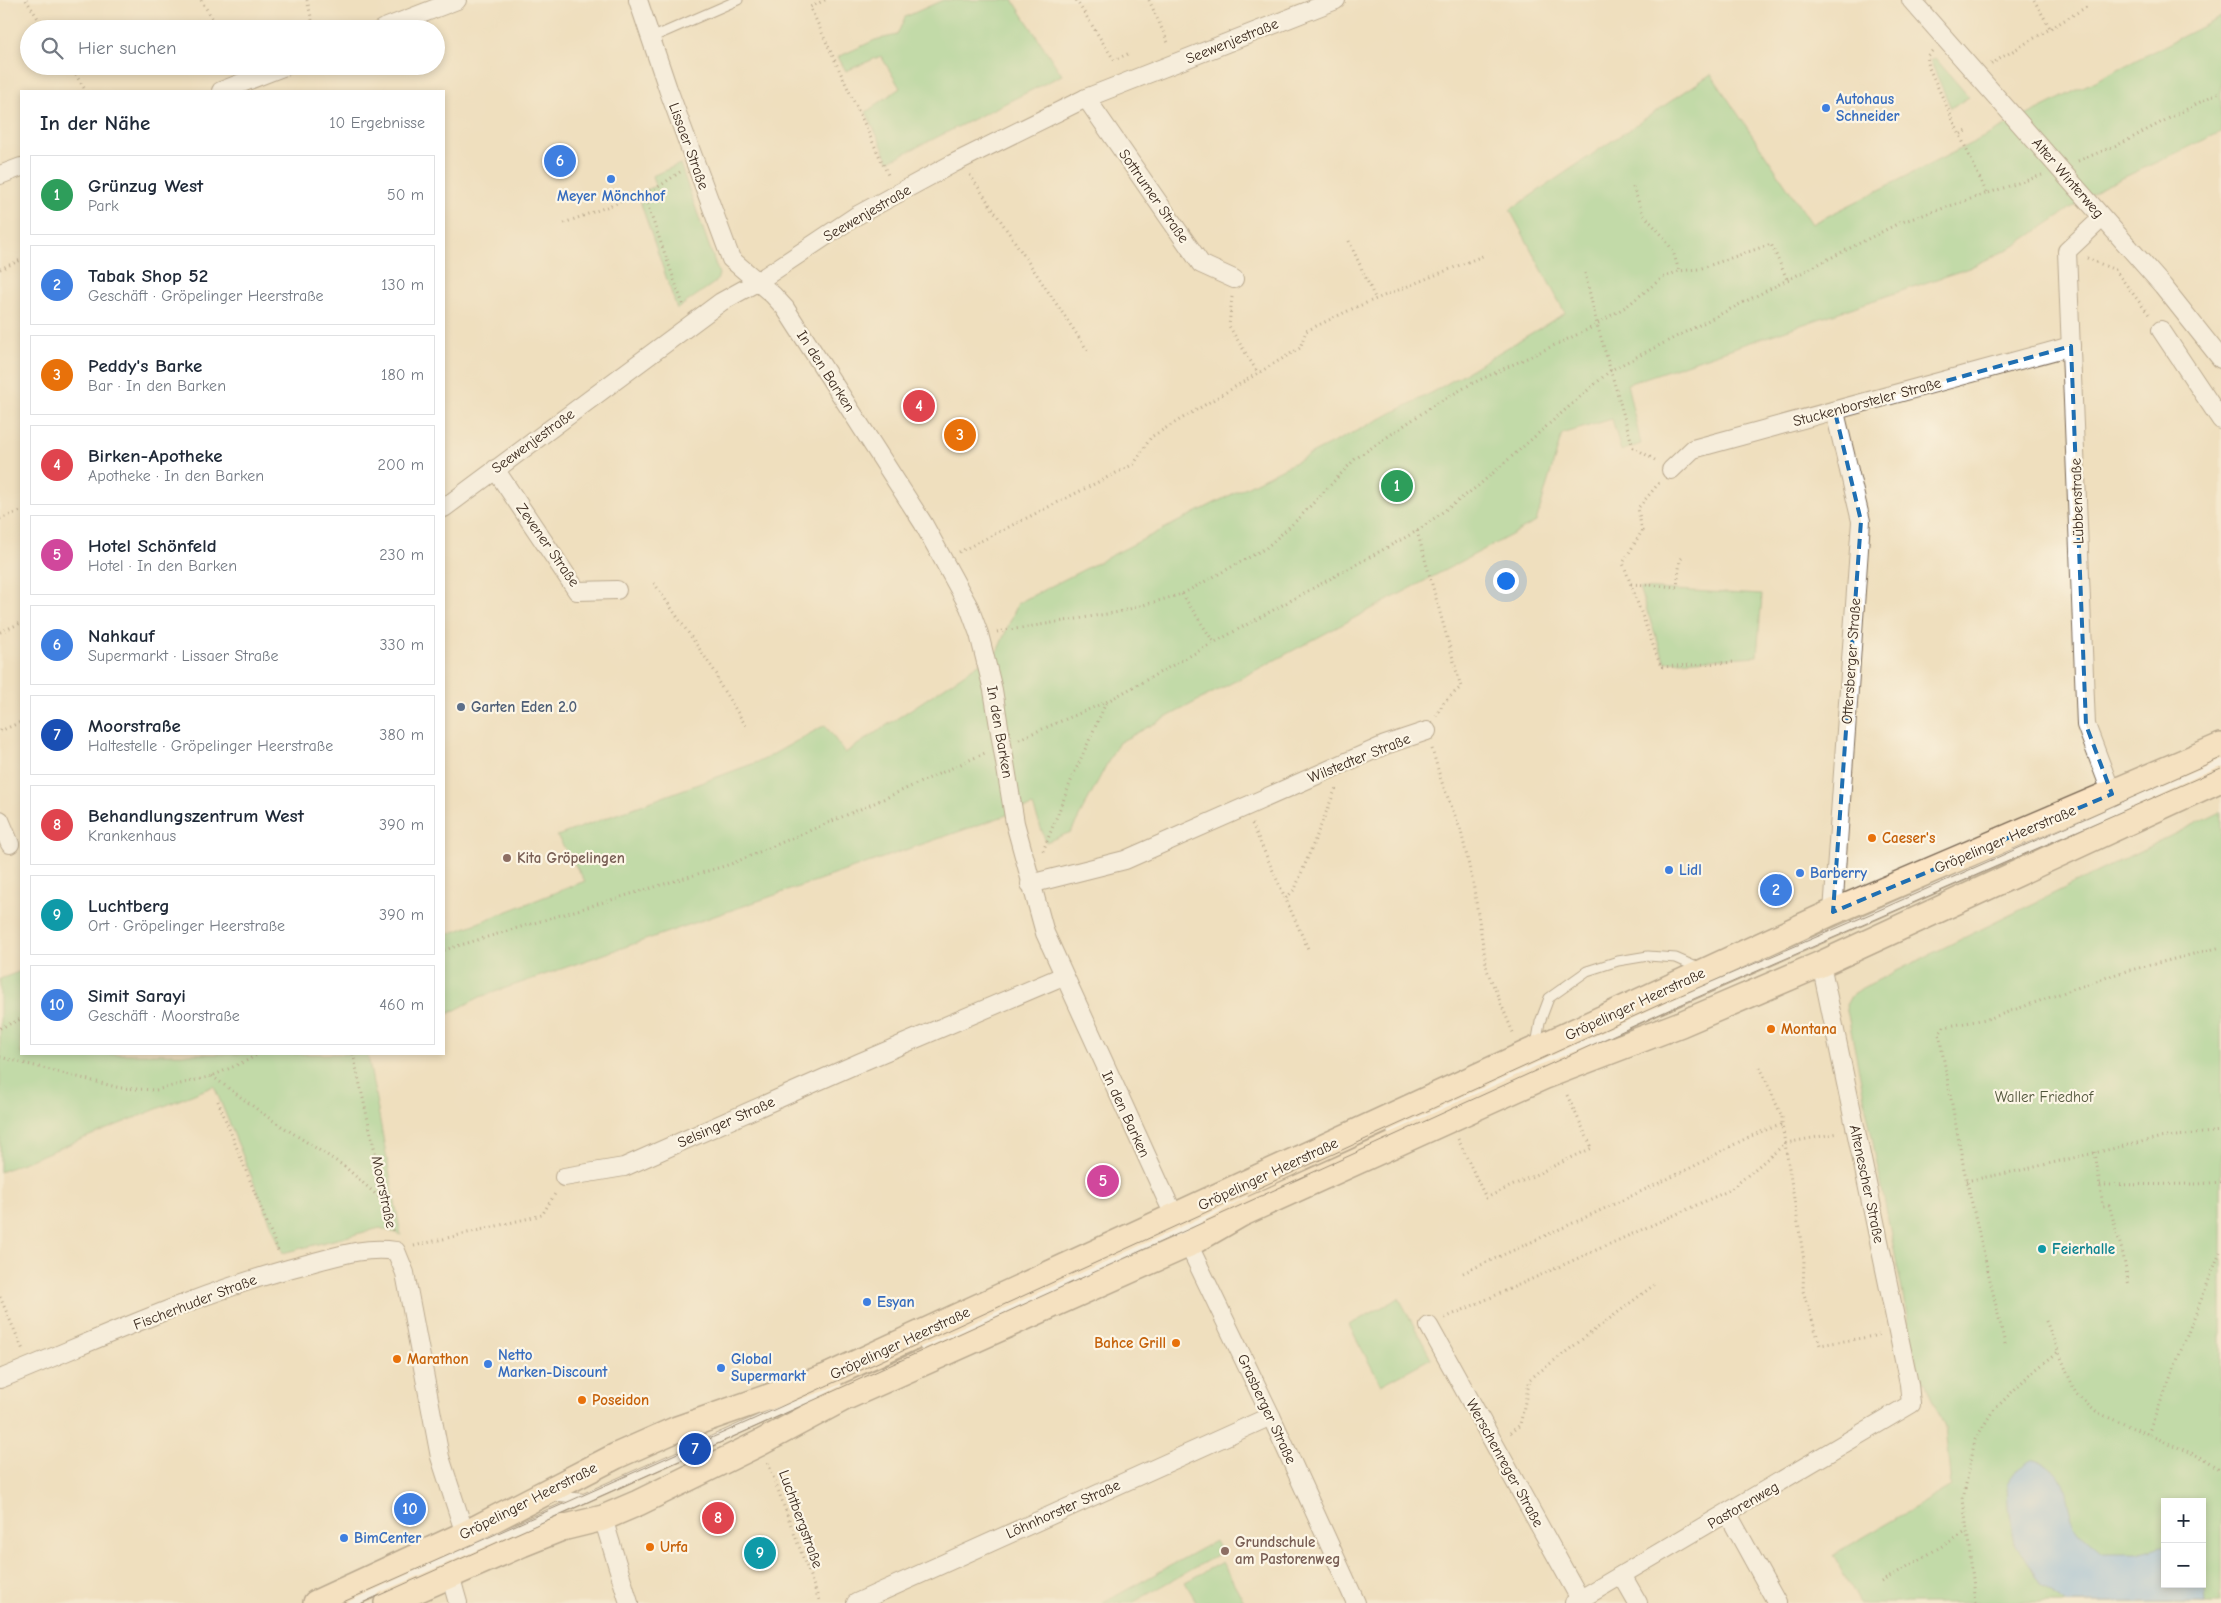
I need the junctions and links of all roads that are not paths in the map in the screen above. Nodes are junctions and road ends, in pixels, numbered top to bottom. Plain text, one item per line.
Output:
1 (457, 0) edge
2 (638, 0) edge
3 (738, 0) edge
4 (1336, 0) edge
5 (1911, 0) edge
6 (405, 20) edge
7 (651, 38) junction
8 (262, 75) edge
9 (223, 90) edge
10 (1086, 98) junction
11 (20, 167) edge
12 (0, 175) edge
13 (2102, 218) junction
14 (1234, 279) road end
15 (757, 282) junction
16 (2161, 330) road end
17 (2071, 346) junction
18 (2221, 359) edge
19 (1835, 412) junction
20 (2221, 420) edge
21 (495, 469) junction
22 (1670, 470) road end
23 (445, 507) edge
24 (617, 590) dead end
25 (1427, 731) road end
26 (2221, 746) edge
27 (2221, 763) edge
28 (2221, 779) edge
29 (2112, 794) junction
30 (0, 820) edge
31 (10, 844) edge
32 (1030, 884) junction
33 (1833, 912) junction
34 (1821, 964) junction
35 (1706, 971) junction
36 (1063, 976) junction
37 (1529, 1053) junction
38 (1385, 1135) dead end
39 (564, 1177) road end
40 (1250, 1197) dead end
41 (1181, 1230) junction
42 (1429, 1326) road end
43 (917, 1348) dead end
44 (0, 1379) edge
45 (836, 1379) junction
46 (800, 1402) junction
47 (1912, 1404) joint
48 (1271, 1416) junction
49 (544, 1495) junction
50 (586, 1498) junction
51 (1728, 1514) junction
52 (604, 1518) junction
53 (465, 1534) junction
54 (450, 1575) junction
55 (1622, 1575) junction
56 (1577, 1601) edge
57 (316, 1603) edge
58 (351, 1603) edge
59 (387, 1603) edge
60 (458, 1603) edge
61 (629, 1603) edge
62 (856, 1603) edge
63 (1356, 1603) edge
64 (1638, 1603) edge
65 (1776, 1603) edge

1 - 6 street
2 - 7 street, Lissaer Straße
3 - 7 lane
4 - 10 street, Seewenjestraße
5 - 13 street, Alter Winterweg
7 - 15 street, Lissaer Straße
8 - 9 street
10 - 14 street, Sottrumer Straße
10 - 15 street, Seewenjestraße
11 - 12 street
13 - 17 street, Lübbenstraße
13 - 18 street, Alter Winterweg
15 - 21 street, Seewenjestraße
15 - 32 street, In den Barken
16 - 20 street
17 - 19 street, Stuckenborsteler Straße
17 - 29 street, Lübbenstraße
19 - 22 street, Stuckenborsteler Straße
19 - 33 street, Ottersberger Straße
21 - 23 street, Seewenjestraße
21 - 24 street, Zevener Straße
25 - 32 street, Wilstedter Straße
26 - 29 main road, Gröpelinger Heerstraße
27 - 38 lane
28 - 34 main road, Gröpelinger Heerstraße
29 - 33 main road, Gröpelinger Heerstraße
30 - 31 street
32 - 36 street, In den Barken
33 - 35 main road, Gröpelinger Heerstraße
34 - 41 main road, Gröpelinger Heerstraße
34 - 47 street, Altenescher Straße
35 - 37 main road, Gröpelinger Heerstraße
35 - 37 lane
36 - 39 street, Selsinger Straße
36 - 41 street, In den Barken
37 - 41 main road, Gröpelinger Heerstraße
40 - 41 lane
41 - 43 lane
41 - 45 main road, Gröpelinger Heerstraße
41 - 48 street, Grasberger Straße
41 - 52 main road, Gröpelinger Heerstraße
42 - 56 street, Werschenreger Straße
44 - 53 street, Fischerhuder Straße
45 - 46 lane
45 - 46 lane
45 - 49 main road, Gröpelinger Heerstraße
46 - 50 lane
47 - 51 street, Pastorenweg
48 - 62 street, Löhnhorster Straße
48 - 63 street, Grasberger Straße
49 - 50 lane
49 - 53 main road, Gröpelinger Heerstraße
50 - 58 lane
51 - 55 street, Pastorenweg
51 - 65 street
52 - 54 main road, Gröpelinger Heerstraße
52 - 61 street
53 - 57 main road, Gröpelinger Heerstraße
54 - 59 main road, Gröpelinger Heerstraße
54 - 60 street
55 - 56 street, Pastorenweg
55 - 64 street

